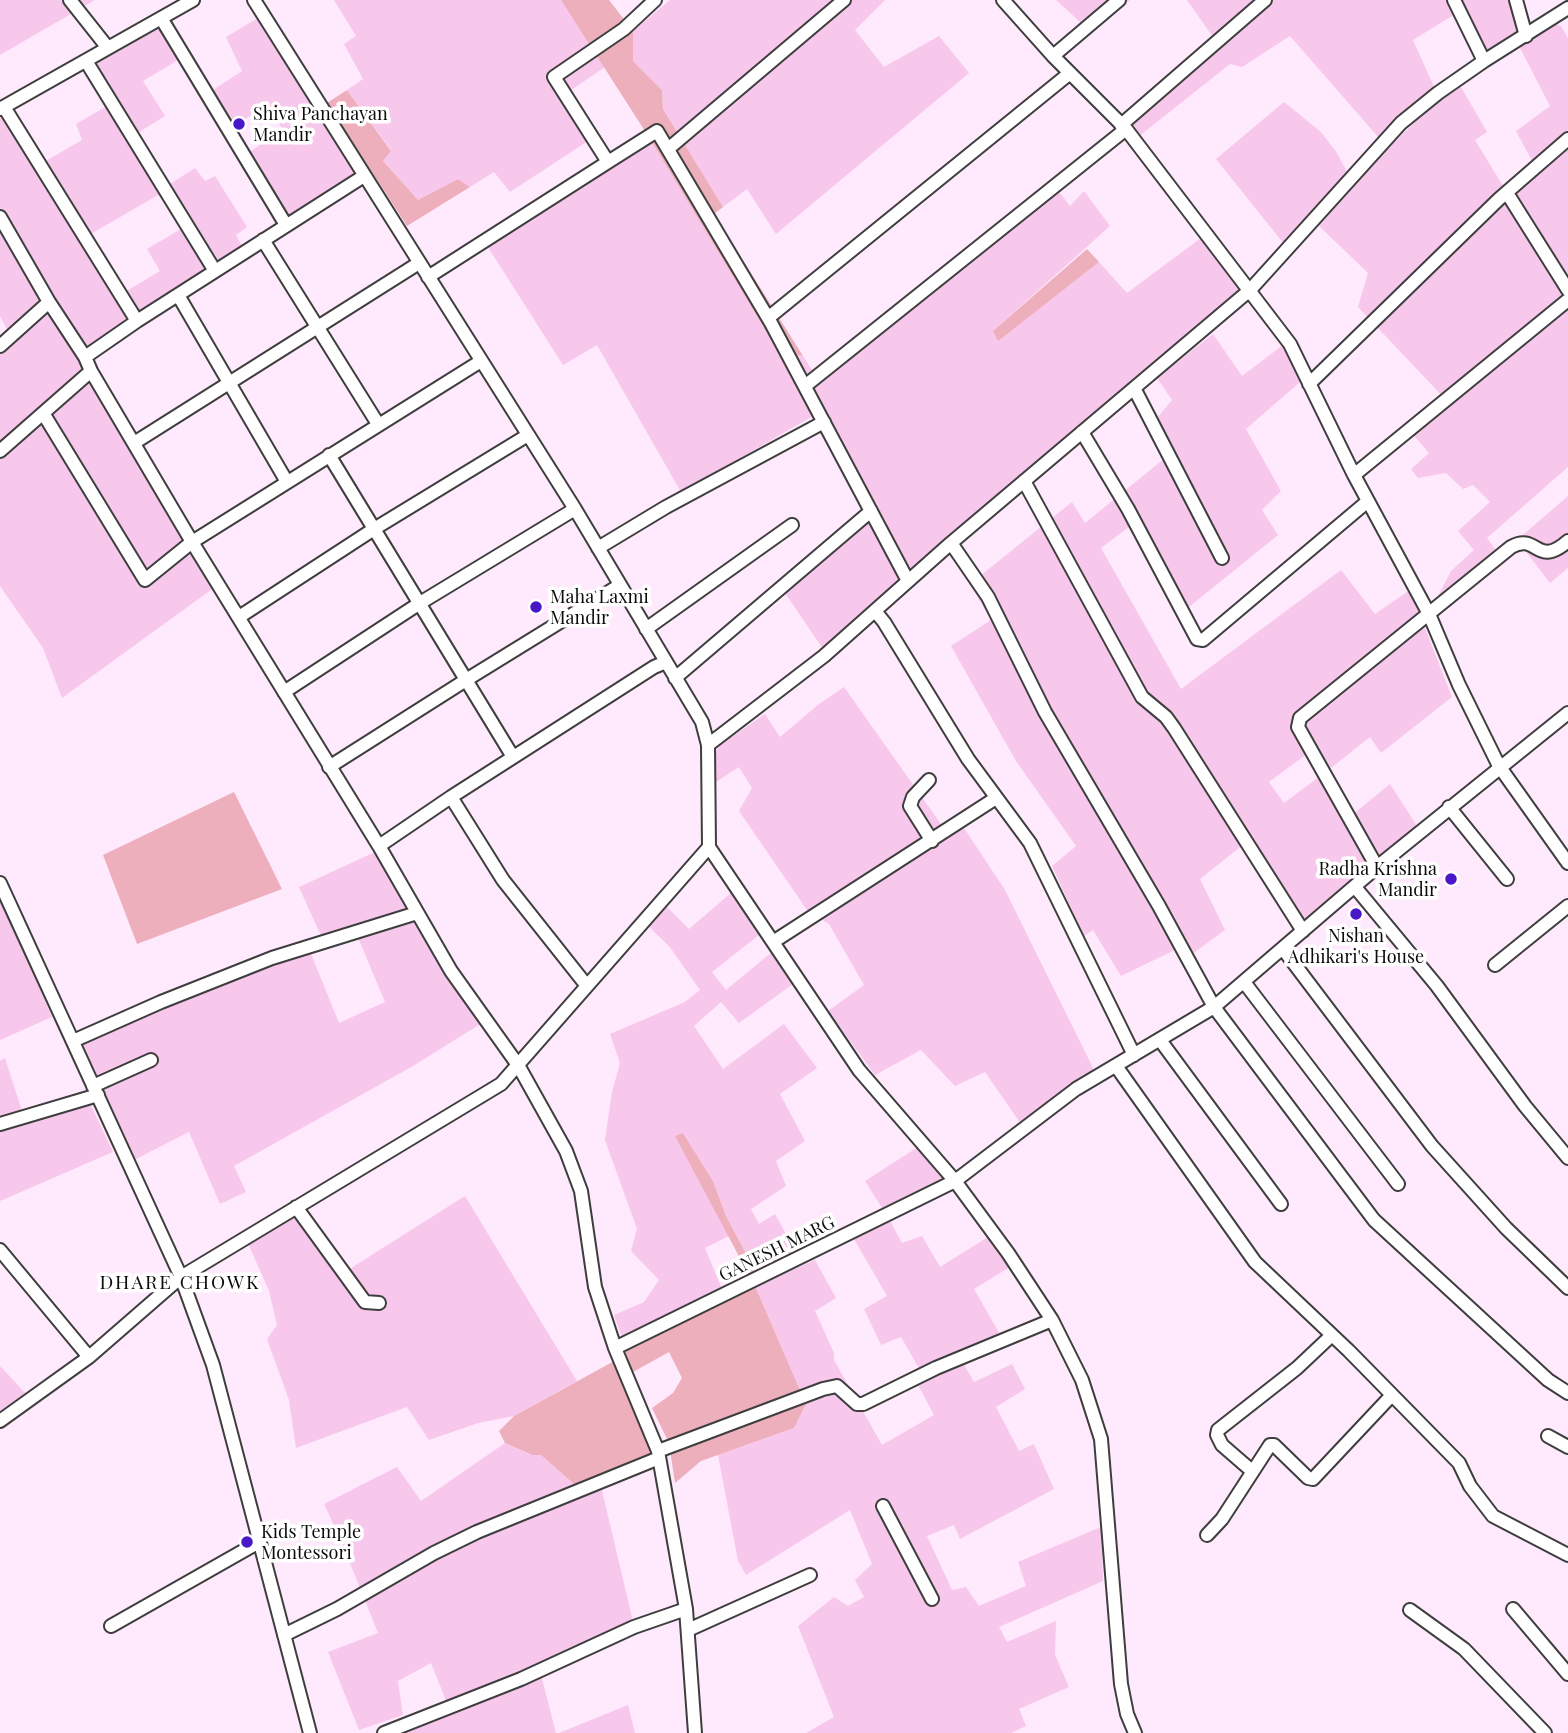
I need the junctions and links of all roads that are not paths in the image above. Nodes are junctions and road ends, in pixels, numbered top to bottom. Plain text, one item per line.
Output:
1 (70, 0) edge
2 (193, 0) edge
3 (254, 0) edge
4 (655, 0) edge
5 (844, 0) edge
6 (1003, 0) edge
7 (1119, 0) edge
8 (1265, 0) edge
9 (1454, 0) edge
10 (1516, 0) edge
11 (1564, 11) edge
12 (161, 18) junction
13 (1568, 27) edge
14 (1526, 36) junction
15 (108, 48) junction
16 (1053, 56) junction
17 (86, 61) junction
18 (1484, 61) junction
19 (1070, 73) junction
20 (2, 108) edge
21 (1124, 127) junction
22 (1568, 139) edge
23 (668, 149) junction
24 (608, 162) junction
25 (364, 176) junction
26 (1507, 194) junction
27 (0, 217) edge
28 (286, 225) junction
29 (263, 240) junction
30 (419, 263) junction
31 (215, 271) junction
32 (428, 277) junction
33 (1250, 290) junction
34 (1568, 290) edge
35 (178, 295) junction
36 (1568, 300) edge
37 (49, 302) junction
38 (768, 318) junction
39 (137, 321) junction
40 (319, 327) junction
41 (0, 346) edge
42 (85, 357) junction
43 (481, 360) junction
44 (91, 371) junction
45 (231, 383) junction
46 (1309, 384) junction
47 (805, 386) junction
48 (1134, 388) junction
49 (43, 413) junction
50 (824, 422) junction
51 (378, 424) junction
52 (1083, 432) junction
53 (528, 435) junction
54 (134, 443) junction
55 (0, 451) edge
56 (329, 455) junction
57 (1354, 475) junction
58 (1024, 481) junction
59 (287, 482) junction
60 (1368, 501) junction
61 (575, 509) junction
62 (871, 511) junction
63 (792, 525) dead end
64 (374, 529) junction
65 (1568, 541) edge
66 (192, 542) junction
67 (951, 543) junction
68 (598, 548) junction
69 (1222, 558) dead end
70 (908, 581) junction
71 (620, 585) junction
72 (419, 603) junction
73 (875, 611) junction
74 (1430, 614) junction
75 (239, 617) junction
76 (646, 629) junction
77 (666, 662) junction
78 (675, 678) junction
79 (466, 680) junction
80 (284, 692) junction
81 (1568, 713) edge
82 (708, 745) junction
83 (513, 757) junction
84 (1499, 766) junction
85 (329, 767) junction
86 (929, 780) dead end
87 (451, 797) junction
88 (996, 798) junction
89 (1449, 807) junction
90 (932, 841) junction
91 (379, 846) junction
92 (709, 846) junction
93 (1568, 863) edge
94 (1377, 867) junction
95 (1507, 879) dead end
96 (0, 883) edge
97 (1354, 887) junction
98 (1568, 906) edge
99 (417, 913) junction
100 (1303, 931) junction
101 (773, 942) junction
102 (1283, 949) junction
103 (1495, 965) dead end
104 (1244, 982) junction
105 (587, 986) junction
106 (1214, 1007) junction
107 (1160, 1040) junction
108 (73, 1041) junction
109 (1134, 1055) junction
110 (151, 1060) dead end
111 (518, 1065) junction
112 (1116, 1066) junction
113 (96, 1091) junction
114 (0, 1124) edge
115 (1568, 1158) edge
116 (955, 1181) junction
117 (1398, 1184) dead end
118 (1281, 1204) dead end
119 (296, 1207) junction
120 (0, 1250) edge
121 (181, 1276) junction
122 (1568, 1288) edge
123 (379, 1303) dead end
124 (1052, 1320) junction
125 (1332, 1335) junction
126 (615, 1348) junction
127 (89, 1357) junction
128 (1568, 1393) edge
129 (1392, 1395) junction
130 (0, 1421) edge
131 (1548, 1436) dead end
132 (1568, 1447) edge
133 (659, 1454) junction
134 (1252, 1471) junction
135 (883, 1506) dead end
136 (1207, 1535) dead end
137 (259, 1542) junction
138 (1568, 1556) edge
139 (810, 1575) dead end
140 (932, 1600) dead end
141 (686, 1609) junction
142 (1513, 1609) dead end
143 (1410, 1610) dead end
144 (111, 1626) dead end
145 (688, 1630) junction
146 (284, 1635) junction
147 (1568, 1674) edge
148 (310, 1733) edge
149 (384, 1733) edge
150 (695, 1733) edge
151 (1135, 1733) edge
152 (1545, 1733) edge

1 - 15 street
2 - 12 street
3 - 25 street
4 - 24 street
5 - 23 street
6 - 16 street
7 - 16 street
8 - 21 street
9 - 18 street
10 - 14 street
11 - 13 street
11 - 14 street
12 - 15 street
12 - 28 street
14 - 18 street
15 - 17 street
16 - 19 street
17 - 20 street
17 - 31 street
18 - 33 street
19 - 21 street
19 - 38 street
20 - 39 street
21 - 33 street
21 - 47 street
22 - 26 street
23 - 24 street
23 - 38 street
24 - 32 street
25 - 28 street
25 - 30 street
26 - 34 street
26 - 46 street
27 - 37 street
28 - 29 street
29 - 31 street
29 - 40 street
30 - 32 street
30 - 40 street
31 - 35 street
32 - 43 street
33 - 46 street
33 - 48 street
35 - 39 street
35 - 45 street
36 - 57 street
37 - 41 street
37 - 42 street
38 - 47 street
39 - 42 street
40 - 45 street
40 - 51 street
42 - 44 street
43 - 51 street
43 - 53 street
44 - 49 street
44 - 54 street
45 - 54 street
45 - 59 street
46 - 57 street
47 - 50 street
48 - 52 street
48 - 69 street
49 - 55 street
49 - 66 street
50 - 62 street
50 - 68 street
51 - 56 street
52 - 58 street
52 - 60 street
53 - 61 street
53 - 64 street
54 - 66 street
56 - 59 street
56 - 64 street
57 - 60 street
58 - 67 street
58 - 100 street
59 - 66 street
60 - 74 street
61 - 68 street
61 - 72 street
62 - 70 street
62 - 78 street
63 - 76 street
64 - 72 street
64 - 75 street
65 - 74 street
66 - 75 street
67 - 70 street
67 - 106 street
68 - 71 street
70 - 73 street
71 - 76 street
71 - 79 street
72 - 79 street
72 - 80 street
73 - 82 street
73 - 88 street
74 - 84 street
74 - 94 street
75 - 80 street
76 - 77 street
77 - 78 street
77 - 83 street
78 - 82 street
79 - 83 street
79 - 85 street
80 - 85 street
81 - 84 street, GANESH MARG
82 - 92 street
83 - 87 street
84 - 89 street, GANESH MARG
84 - 93 street
85 - 91 street
86 - 90 street
87 - 91 street
87 - 105 street
88 - 90 street
88 - 109 street
89 - 94 street, GANESH MARG
89 - 95 street
90 - 101 street
91 - 99 street
92 - 101 street
92 - 105 street
94 - 97 street, GANESH MARG
96 - 108 street
97 - 100 street, GANESH MARG
97 - 115 street
98 - 103 street
99 - 108 street
99 - 111 street
100 - 102 street, GANESH MARG
101 - 116 street
102 - 104 street, GANESH MARG
102 - 122 street
104 - 106 street, GANESH MARG
104 - 117 street
105 - 111 street
106 - 107 street, GANESH MARG
106 - 128 street
107 - 109 street, GANESH MARG
107 - 118 street
108 - 113 street
109 - 112 street, GANESH MARG
110 - 113 street
111 - 119 street
111 - 126 street
112 - 116 street, GANESH MARG
112 - 125 street
113 - 114 street
113 - 121 street
116 - 124 street
116 - 126 street, GANESH MARG
119 - 121 street
119 - 123 street
120 - 127 street
121 - 127 street
121 - 137 street
124 - 133 street
124 - 151 street
125 - 129 street
125 - 134 street
126 - 133 street
127 - 130 street
129 - 134 street
129 - 138 street
131 - 132 street
133 - 141 street
133 - 146 street
134 - 136 street
135 - 140 street
137 - 144 street
137 - 146 street
139 - 145 street
141 - 145 street
141 - 149 street
142 - 147 street
143 - 152 street
145 - 150 street
146 - 148 street

